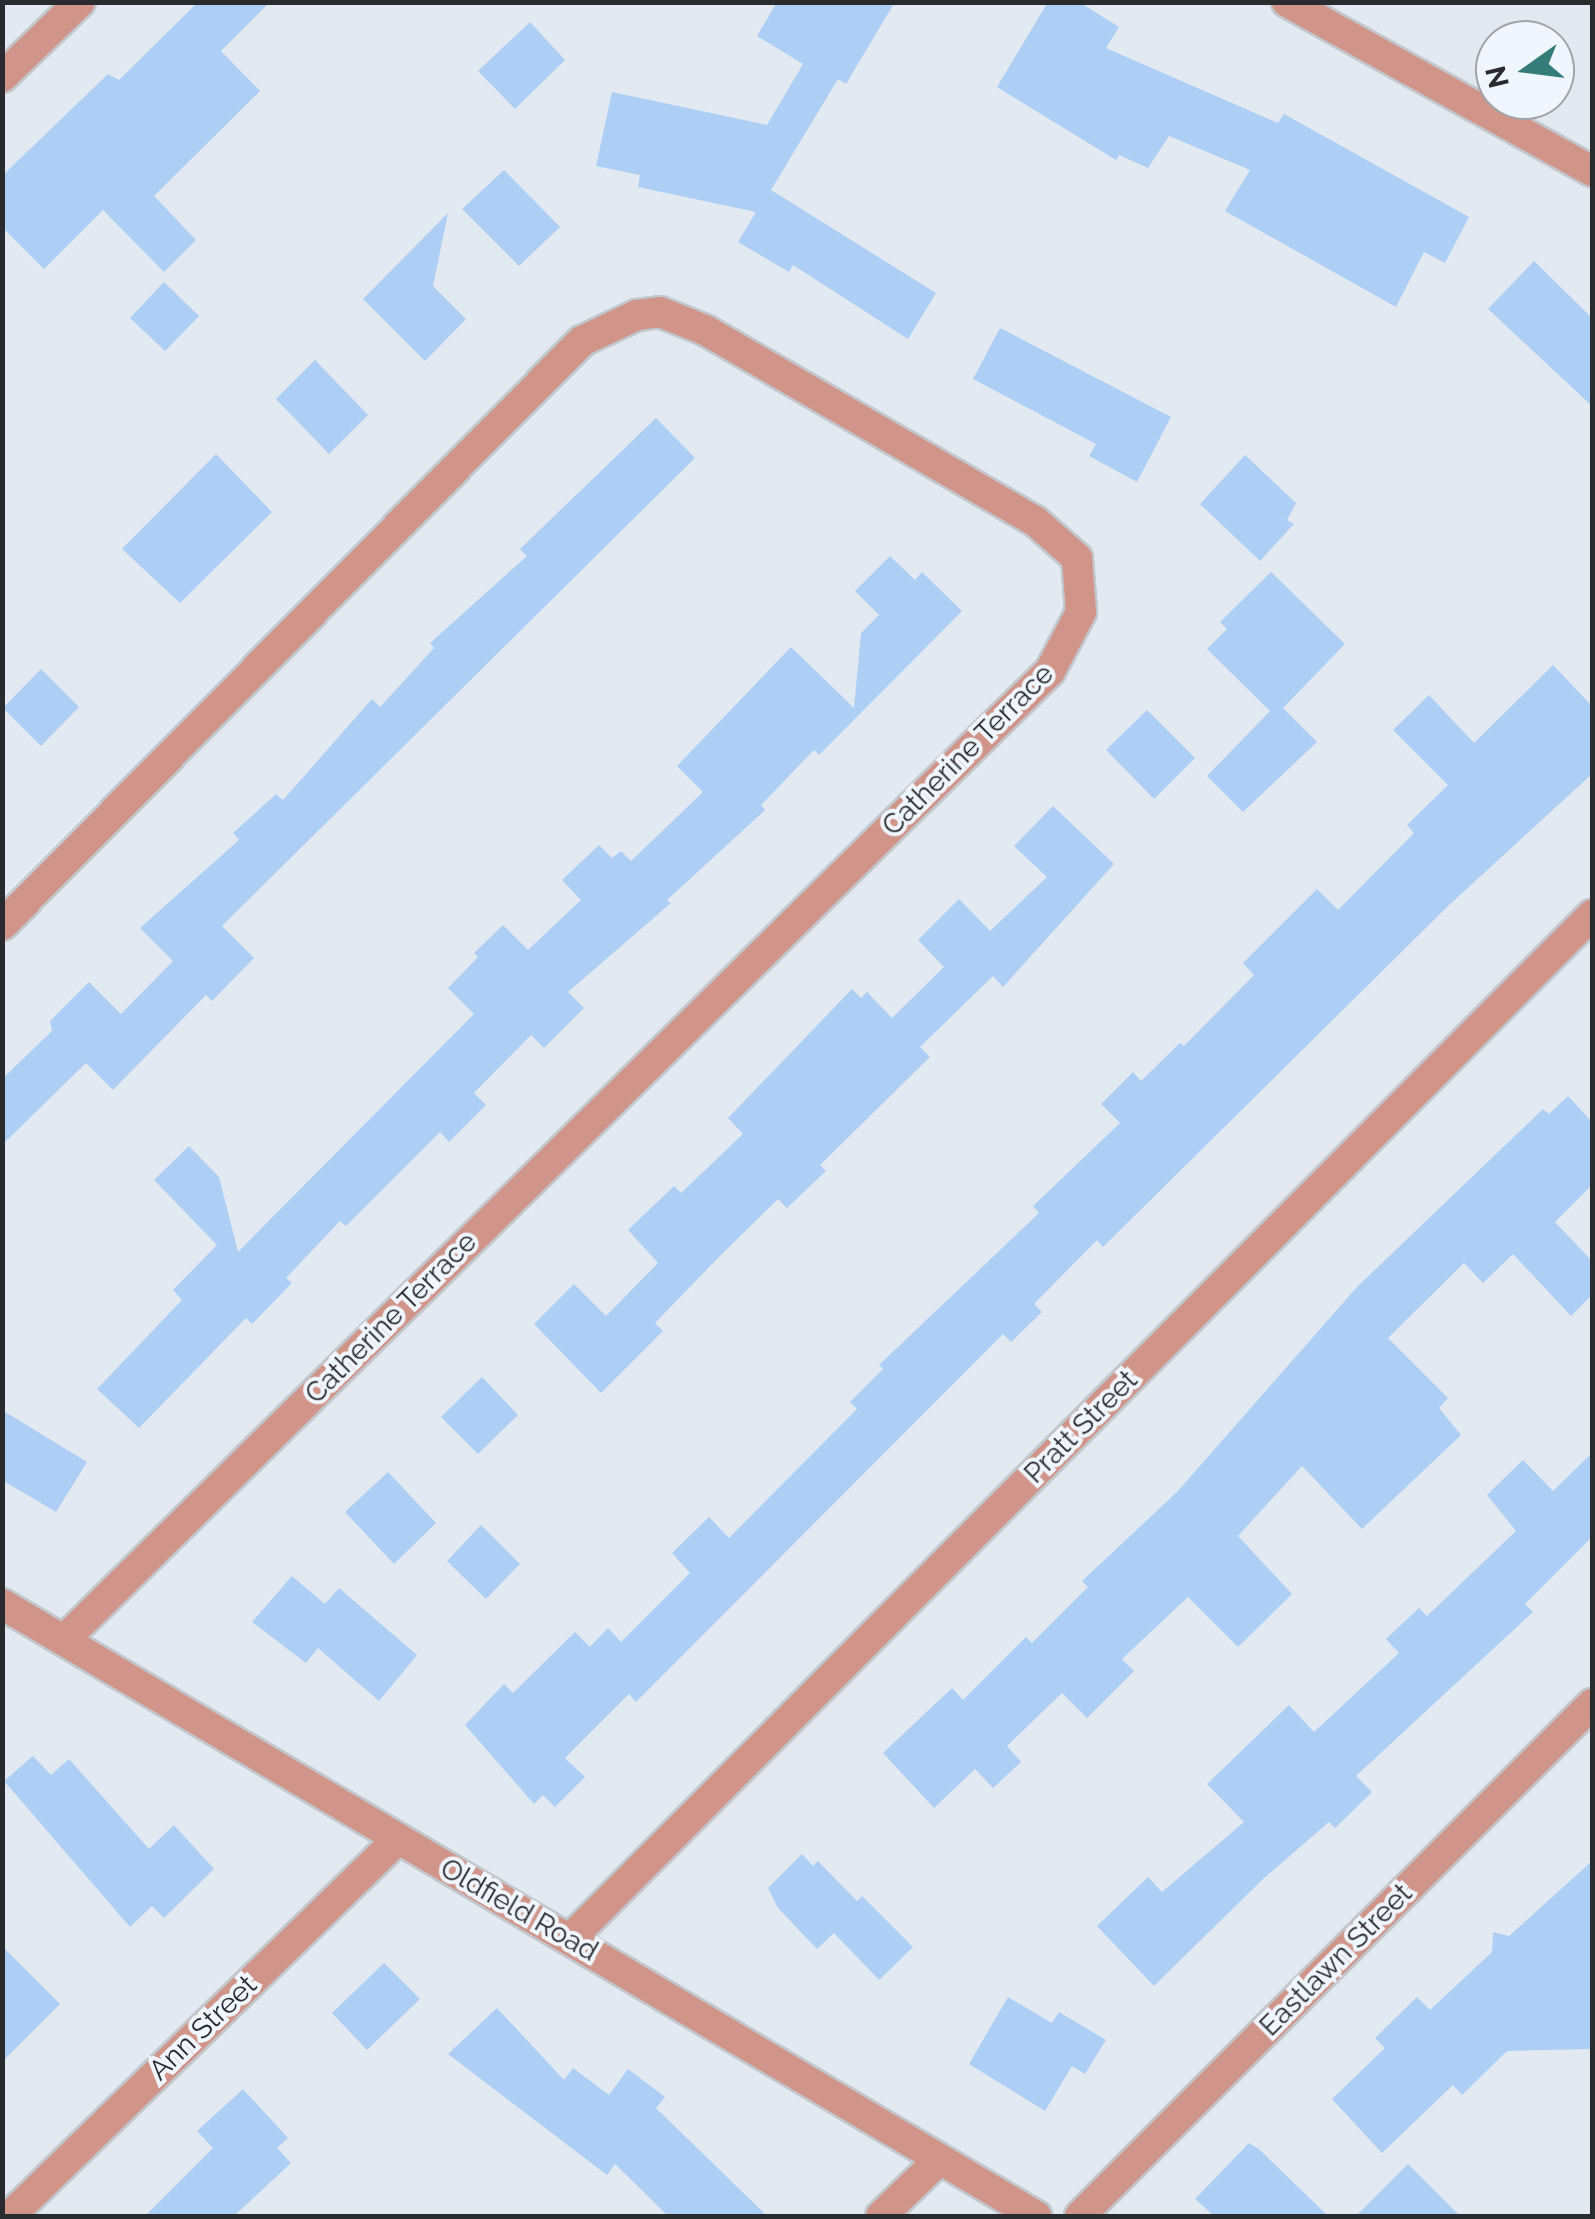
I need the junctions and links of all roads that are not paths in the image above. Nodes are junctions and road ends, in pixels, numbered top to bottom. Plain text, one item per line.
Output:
1 (80, 2) edge
2 (1287, 2) edge
3 (2, 78) edge
4 (1592, 171) edge
5 (1592, 915) edge
6 (2, 924) edge
7 (2, 1604) edge
8 (64, 1640) junction
9 (1592, 1704) edge
10 (397, 1840) junction
11 (570, 1939) junction
12 (939, 2160) junction
13 (10, 2216) edge
14 (881, 2216) edge
15 (1036, 2216) edge
16 (1080, 2216) edge

1 - 3 street
2 - 4 street
5 - 11 street, Pratt Street
6 - 8 street, Catherine Terrace
7 - 8 street, Oldfield Road
8 - 10 street, Oldfield Road
9 - 16 street, Eastlawn Street
10 - 11 street, Oldfield Road
10 - 13 street, Ann Street
11 - 12 street, Oldfield Road
12 - 14 street
12 - 15 street, Oldfield Road

